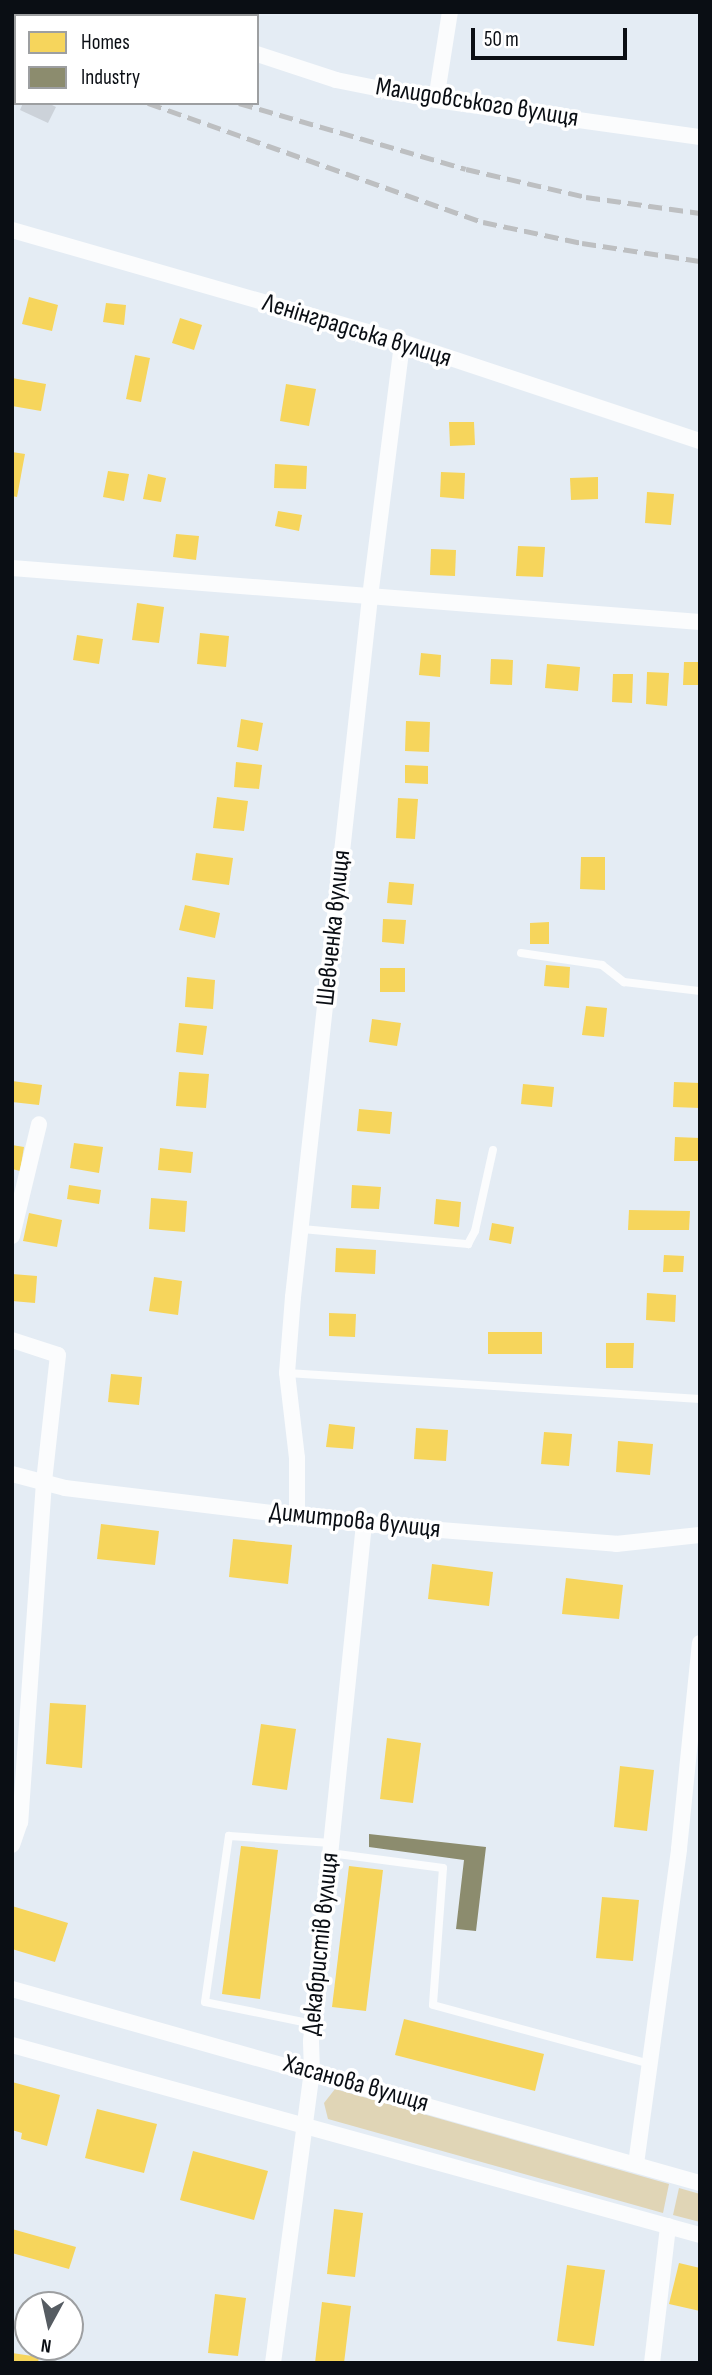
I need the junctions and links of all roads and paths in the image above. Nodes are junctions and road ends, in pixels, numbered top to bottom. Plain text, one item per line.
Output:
1 (450, 12) edge
2 (259, 55) edge
3 (436, 100) junction
4 (700, 137) edge
5 (12, 230) edge
6 (402, 342) junction
7 (700, 441) edge
8 (12, 568) edge
9 (370, 597) junction
10 (700, 622) edge
11 (521, 953) dead end
12 (700, 991) edge
13 (39, 1124) dead end
14 (494, 1150) dead end
15 (302, 1230) junction
16 (12, 1236) edge
17 (12, 1340) edge
18 (288, 1373) junction
19 (700, 1399) edge
20 (12, 1475) edge
21 (44, 1482) junction
22 (297, 1515) junction
23 (364, 1524) junction
24 (700, 1535) edge
25 (700, 1643) edge
26 (12, 1845) edge
27 (330, 1848) junction
28 (12, 1989) edge
29 (313, 2024) junction
30 (12, 2045) edge
31 (650, 2064) junction
32 (312, 2071) junction
33 (304, 2126) junction
34 (636, 2164) junction
35 (700, 2183) edge
36 (668, 2226) junction
37 (700, 2235) edge
38 (272, 2363) edge
39 (652, 2363) edge

1 - 3 street
2 - 3 street, Малидовського вулиця
3 - 4 street, Малидовського вулиця
5 - 6 street, Ленінградська вулиця
6 - 7 street, Ленінградська вулиця
6 - 9 street, Шевченка вулиця
8 - 9 street
9 - 10 street
9 - 15 street, Шевченка вулиця
11 - 12 lane
13 - 16 street
14 - 15 lane
15 - 18 street, Шевченка вулиця
17 - 21 street
18 - 19 lane
18 - 22 street, Шевченка вулиця
20 - 21 street, Димитрова вулиця
21 - 22 street, Димитрова вулиця
21 - 26 street
22 - 23 street, Димитрова вулиця
23 - 24 street, Димитрова вулиця
23 - 27 street, Декабристів вулиця
25 - 31 street
27 - 29 street, Декабристів вулиця
27 - 29 lane
27 - 31 lane
28 - 32 street, Хасанова вулиця
29 - 32 street, Декабристів вулиця
30 - 33 street, Хасанова вулиця
31 - 34 street
32 - 33 street, Декабристів вулиця
32 - 34 street, Хасанова вулиця
33 - 36 street, Хасанова вулиця
33 - 38 street, Декабристів вулиця
34 - 35 street, Хасанова вулиця
36 - 37 street, Хасанова вулиця
36 - 39 street

